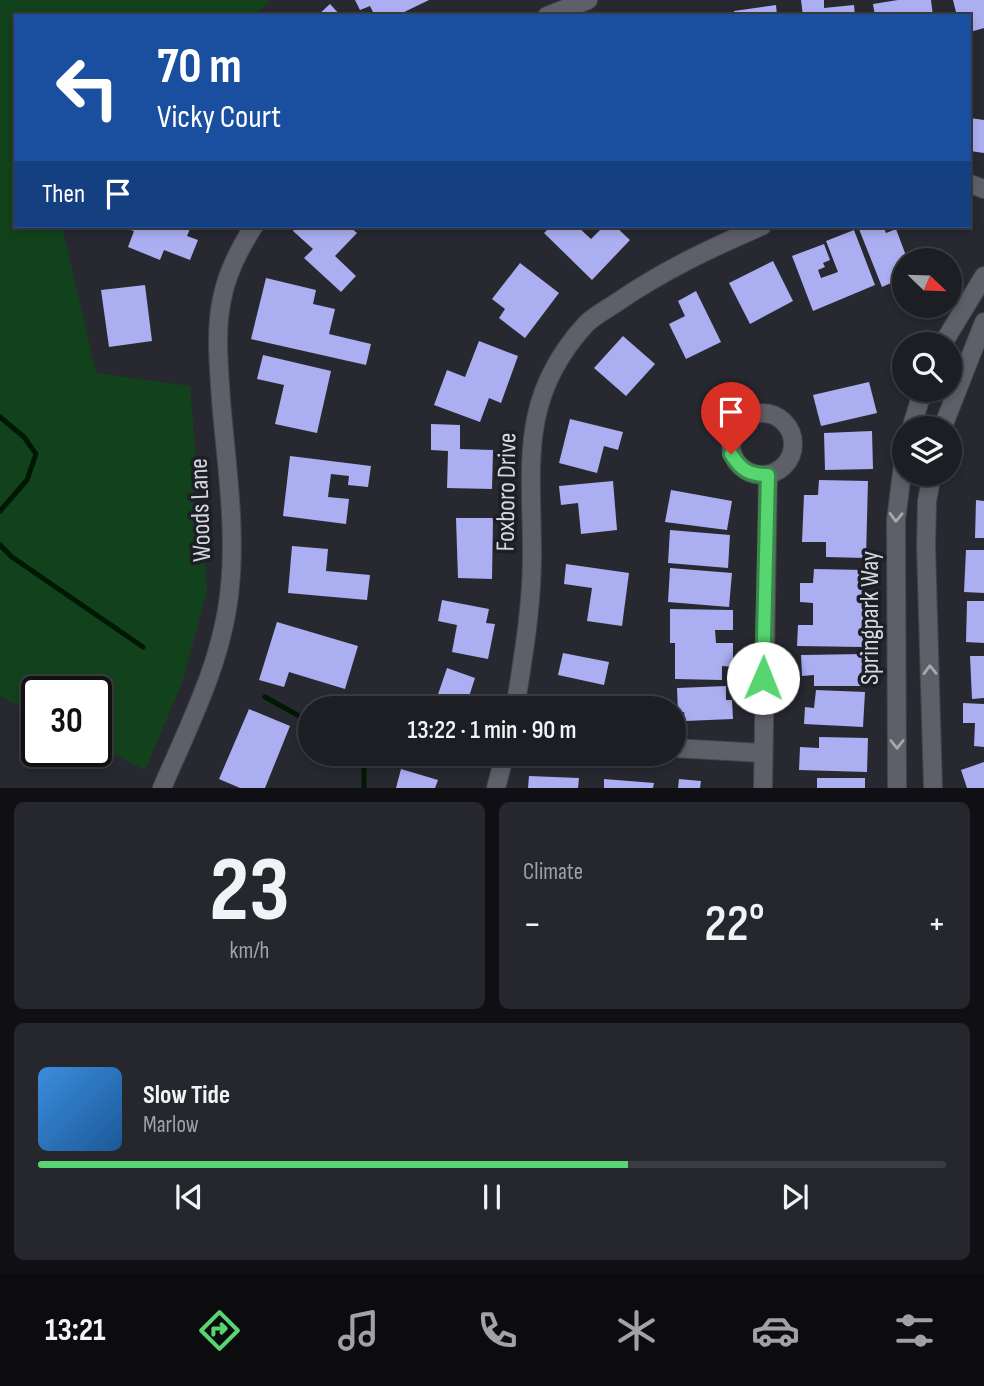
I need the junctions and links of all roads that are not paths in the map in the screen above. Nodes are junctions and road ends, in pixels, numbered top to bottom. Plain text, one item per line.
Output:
1 (588, 0) edge
2 (552, 14) edge
3 (253, 228) edge
4 (758, 228) edge
5 (984, 276) edge
6 (984, 322) edge
7 (950, 332) edge
8 (947, 416) edge
9 (768, 475) dead end
10 (900, 486) edge
11 (930, 486) edge
12 (517, 696) edge
13 (686, 749) edge
14 (762, 753) junction
15 (502, 766) edge
16 (162, 788) edge
17 (496, 788) edge
18 (763, 788) edge
19 (897, 788) edge
20 (933, 788) edge

1 - 2 street
3 - 16 street, Woods Lane
4 - 12 street, Foxboro Drive
5 - 7 street
6 - 8 street
9 - 14 street
10 -> 19 street, Springpark Way
20 -> 11 street
13 - 14 street
14 - 18 street
15 - 17 street

